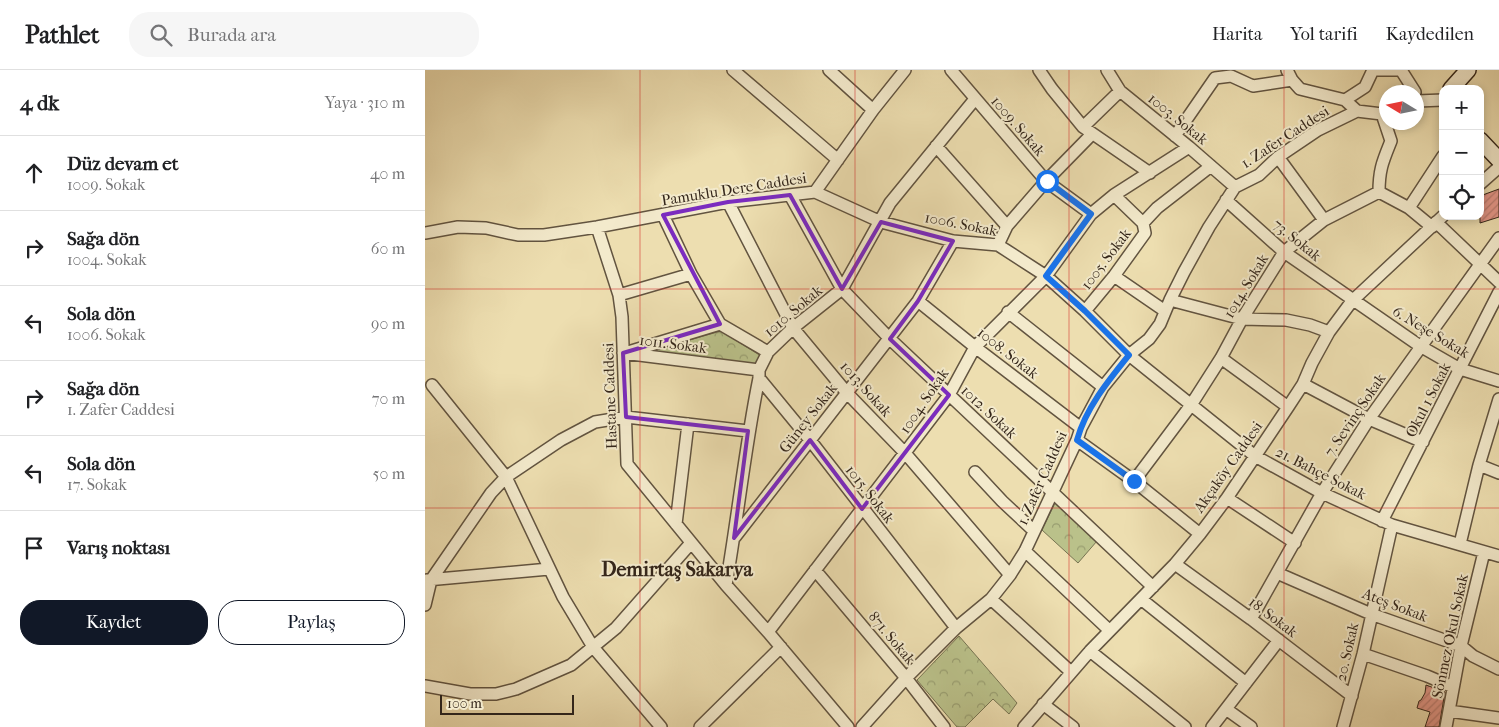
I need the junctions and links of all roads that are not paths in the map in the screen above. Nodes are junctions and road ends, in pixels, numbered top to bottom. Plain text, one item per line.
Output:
1 (733, 70) edge
2 (829, 70) edge
3 (905, 70) edge
4 (951, 70) edge
5 (1039, 70) edge
6 (1107, 70) edge
7 (1373, 70) edge
8 (1396, 70) edge
9 (1401, 70) edge
10 (1289, 75) edge
11 (1410, 85) edge
12 (1120, 91) junction
13 (1424, 98) edge
14 (975, 99) junction
15 (1345, 100) junction
16 (1439, 100) edge
17 (873, 110) junction
18 (1357, 111) junction
19 (1379, 113) edge
20 (1088, 130) junction
21 (1389, 130) edge
22 (1175, 136) junction
23 (1484, 144) edge
24 (936, 146) junction
25 (1189, 147) junction
26 (1278, 157) junction
27 (838, 160) junction
28 (1499, 160) edge
29 (1439, 162) edge
30 (1211, 166) junction
31 (1499, 168) edge
32 (1150, 173) junction
33 (1047, 181) junction
34 (1484, 181) edge
35 (1235, 187) junction
36 (815, 192) junction
37 (1379, 192) junction
38 (790, 195) junction
39 (1114, 196) junction
40 (1226, 200) junction
41 (728, 202) junction
42 (1409, 208) junction
43 (1091, 214) junction
44 (663, 215) junction
45 (1324, 220) junction
46 (881, 222) junction
47 (1437, 222) edge
48 (1143, 223) junction
49 (1007, 226) junction
50 (597, 227) junction
51 (425, 233) edge
52 (1499, 238) edge
53 (953, 241) junction
54 (998, 245) junction
55 (1284, 252) junction
56 (1481, 263) junction
57 (691, 274) junction
58 (1046, 276) junction
59 (1114, 276) junction
60 (1499, 282) edge
61 (842, 290) junction
62 (1499, 292) edge
63 (619, 295) junction
64 (918, 301) junction
65 (1352, 301) junction
66 (1167, 305) junction
67 (1085, 311) junction
68 (1008, 312) junction
69 (1243, 319) junction
70 (720, 324) junction
71 (793, 328) junction
72 (1329, 332) junction
73 (890, 339) junction
74 (1420, 346) junction
75 (975, 347) junction
76 (767, 352) junction
77 (623, 353) junction
78 (1129, 355) junction
79 (1221, 358) junction
80 (1460, 370) junction
81 (759, 374) junction
82 (1499, 381) edge
83 (1303, 384) junction
84 (432, 385) dead end
85 (1103, 387) junction
86 (847, 392) junction
87 (949, 395) junction
88 (1499, 399) edge
89 (1191, 405) junction
90 (1288, 407) junction
91 (626, 417) junction
92 (1369, 419) junction
93 (689, 424) junction
94 (1081, 428) junction
95 (748, 431) junction
96 (810, 440) junction
97 (1077, 440) junction
98 (1423, 442) junction
99 (905, 453) junction
100 (1255, 456) junction
101 (1479, 465) junction
102 (975, 472) dead end
103 (1499, 473) edge
104 (505, 477) junction
105 (1134, 481) junction
106 (1053, 492) junction
107 (1322, 493) junction
108 (1227, 498) junction
109 (862, 509) junction
110 (1387, 523) junction
111 (676, 524) junction
112 (1035, 531) junction
113 (1200, 534) junction
114 (734, 538) junction
115 (691, 543) junction
116 (1295, 543) junction
117 (1460, 544) junction
118 (1025, 551) junction
119 (1484, 552) junction
120 (1499, 556) edge
121 (1175, 564) junction
122 (549, 569) junction
123 (815, 570) junction
124 (1277, 573) junction
125 (1010, 575) junction
126 (428, 580) edge
127 (726, 585) junction
128 (1153, 587) junction
129 (991, 599) junction
130 (1141, 599) junction
131 (425, 605) edge
132 (1371, 614) junction
133 (1251, 619) junction
134 (956, 628) junction
135 (1109, 630) junction
136 (768, 632) junction
137 (1279, 640) junction
138 (1461, 646) junction
139 (593, 647) junction
140 (781, 647) junction
141 (1090, 650) junction
142 (1363, 654) junction
143 (1499, 669) edge
144 (1071, 672) junction
145 (906, 678) junction
146 (1246, 683) junction
147 (425, 686) edge
148 (1453, 687) junction
149 (1352, 696) junction
150 (1043, 704) junction
151 (1226, 709) junction
152 (1449, 711) junction
153 (1499, 718) edge
154 (661, 727) edge
155 (700, 727) edge
156 (847, 727) edge
157 (862, 727) edge
158 (944, 727) edge
159 (1024, 727) edge
160 (1073, 727) edge
161 (1185, 727) edge
162 (1212, 727) edge
163 (1251, 727) edge
164 (1343, 727) edge
165 (1446, 727) edge

1 - 27 street
2 - 17 street
3 - 17 street, Pamuklu Dere Caddesi
4 - 14 street, 1009. Sokak
5 - 20 street
6 - 12 street, 1003. Sokak
7 - 8 street
7 - 15 street
9 - 11 street
10 - 15 street
10 - 22 street
12 - 20 street
12 - 22 street, 1003. Sokak
13 - 16 street
14 - 24 street, 1010. Sokak
14 - 33 street, 1009. Sokak
15 - 18 street
17 - 27 street, Pamuklu Dere Caddesi
18 - 19 street
18 - 26 street, 1. Zafer Caddesi
20 - 32 street
20 - 33 street
21 - 37 street
22 - 25 street, 1003. Sokak
23 - 28 main road
24 - 46 street, 1010. Sokak
24 - 49 street
25 - 30 street, 1003. Sokak
25 - 32 street, 1004. Sokak
26 - 35 street, 1. Zafer Caddesi
26 - 45 street
27 - 36 street, Pamuklu Dere Caddesi
29 - 42 street
30 - 35 street, 1003. Sokak
30 - 48 street, 1005. Sokak
31 - 34 street
32 - 39 street, 1004. Sokak
33 - 43 street, 1009. Sokak
33 - 49 street
35 - 40 street, 1. Zafer Caddesi
36 - 38 street, Pamuklu Dere Caddesi
36 - 46 street, 1006. Sokak
37 - 42 street
37 - 45 street, 1014. Sokak
38 - 41 street, Pamuklu Dere Caddesi
38 - 61 street, 1012. Sokak
39 - 43 street, 1004. Sokak
39 - 48 street
40 - 55 street, 73. Sokak
40 - 66 street, 1. Zafer Caddesi
41 - 44 street, Pamuklu Dere Caddesi
41 - 71 street, 1013. Sokak
42 - 47 street
43 - 58 street, 1004. Sokak
44 - 50 street, Pamuklu Dere Caddesi
44 - 57 street
45 - 55 street, 1014. Sokak
46 - 53 street, 1006. Sokak
46 - 61 street, 1010. Sokak
47 - 56 street
47 - 65 street, Akçaköy Caddesi
48 - 59 street, 1005. Sokak
49 - 54 street
50 - 51 street, Pamuklu Dere Caddesi
50 - 63 street, Hastane Caddesi
52 - 56 street, 7. Sevinç Sokak
53 - 54 street, 1006. Sokak
53 - 64 street, Güney Sokak
54 - 58 street, 1006. Sokak
55 - 65 street, 73. Sokak
55 - 69 street, 1014. Sokak
56 - 60 street
56 - 74 street, 7. Sevinç Sokak
57 - 63 street
57 - 70 street
58 - 67 street, 1006. Sokak
58 - 68 street, 1004. Sokak
59 - 66 street
59 - 67 street, 1005. Sokak
61 - 71 street, 1010. Sokak
61 - 73 street, 1012. Sokak
62 - 80 street, Okul 1 Sokak
63 - 77 street, Hastane Caddesi
64 - 73 street, Güney Sokak
64 - 75 street, 1008. Sokak
65 - 72 street, Akçaköy Caddesi
65 - 74 street, 6. Neşe Sokak
66 - 69 street
66 - 78 street, 1. Zafer Caddesi
67 - 78 street, 1006. Sokak
68 - 75 street, 1004. Sokak
68 - 85 street
69 - 72 street
69 - 79 street, 1014. Sokak
70 - 76 street
70 - 77 street, 1011. Sokak
71 - 76 street, 1010. Sokak
71 - 86 street, 1013. Sokak
72 - 83 street, Akçaköy Caddesi
73 - 86 street, Güney Sokak
73 - 87 street, 1012. Sokak
74 - 80 street, 6. Neşe Sokak
74 - 92 street, 7. Sevinç Sokak
75 - 87 street, 1004. Sokak
75 - 94 street, 1008. Sokak
76 - 81 street, 1010. Sokak
77 - 81 street, 1011. Sokak
77 - 91 street, Hastane Caddesi
78 - 85 street, 1. Zafer Caddesi
78 - 89 street, 21. Bahçe Sokak
79 - 89 street, 1014. Sokak
79 - 90 street
80 - 82 street, 6. Neşe Sokak
80 - 98 street, Okul 1 Sokak
81 - 95 street, 1010. Sokak
81 - 96 street, 1015. Sokak
83 - 90 street, Akçaköy Caddesi
83 - 92 street
84 - 104 street
85 - 94 street, 1. Zafer Caddesi
86 - 96 street, Güney Sokak
86 - 99 street, 1013. Sokak
87 - 99 street, 1004. Sokak
87 - 106 street, 1012. Sokak
88 - 101 street
89 - 100 street, 21. Bahçe Sokak
89 - 105 street, 1014. Sokak
90 - 100 street, Akçaköy Caddesi
91 - 93 street
91 - 104 street
91 - 111 street, Hastane Caddesi
92 - 98 street
92 - 107 street, 7. Sevinç Sokak
93 - 95 street
93 - 111 street
94 - 97 street, 1. Zafer Caddesi
95 - 114 street, 1010. Sokak
96 - 109 street, 1015. Sokak
96 - 114 street, Güney Sokak
97 - 105 street
97 - 106 street, 1. Zafer Caddesi
98 - 110 street, Okul 1 Sokak
99 - 109 street, 1004. Sokak
99 - 125 street, 1013. Sokak
100 - 107 street, 21. Bahçe Sokak
100 - 108 street, Akçaköy Caddesi
101 - 103 street
101 - 117 street
102 - 112 street
104 - 122 street
104 - 126 street
105 - 113 street
106 - 112 street, 1. Zafer Caddesi
106 - 128 street, 1012. Sokak
107 - 110 street, 21. Bahçe Sokak
107 - 116 street, 7. Sevinç Sokak
108 - 113 street, Akçaköy Caddesi
108 - 116 street
109 - 123 street, 1004. Sokak
109 - 134 street, 1015. Sokak
110 - 117 street, 21. Bahçe Sokak
110 - 132 street, 20. Sokak
111 - 115 street, Hastane Caddesi
112 - 118 street, 1. Zafer Caddesi
113 - 121 street, Akçaköy Caddesi
114 - 127 street, 1010. Sokak
115 - 127 street, Hastane Caddesi
115 - 139 street
116 - 124 street, 7. Sevinç Sokak
117 - 119 street, 21. Bahçe Sokak
118 - 125 street, 1. Zafer Caddesi
118 - 135 street
119 - 120 street, 21. Bahçe Sokak
119 - 138 street, Sönmez Okul Sokak
121 - 128 street, Akçaköy Caddesi
121 - 133 street, 18. Sokak
122 - 126 street
122 - 139 street
123 - 136 street, 1004. Sokak
123 - 145 street, 871. Sokak
124 - 132 street, Ateş Sokak
124 - 133 street, 7. Sevinç Sokak
125 - 129 street, 1. Zafer Caddesi
126 - 131 street
127 - 136 street, Hastane Caddesi
128 - 130 street, Akçaköy Caddesi
129 - 134 street, 1. Zafer Caddesi
129 - 144 street
130 - 135 street, Akçaköy Caddesi
130 - 146 street
132 - 138 street, Ateş Sokak
132 - 142 street, 20. Sokak
133 - 137 street, 18. Sokak
134 - 145 street, 1. Zafer Caddesi
135 - 141 street, Akçaköy Caddesi
136 - 140 street, Hastane Caddesi
137 - 146 street
137 - 149 street, 18. Sokak
138 - 143 street, Ateş Sokak
138 - 148 street, Sönmez Okul Sokak
139 - 147 street
139 - 154 street
140 - 155 street
140 - 156 street, Hastane Caddesi
141 - 144 street, Akçaköy Caddesi
141 - 161 street
142 - 148 street
142 - 149 street, 20. Sokak
144 - 150 street, Akçaköy Caddesi
145 - 157 street, 1. Zafer Caddesi
145 - 158 street, 871. Sokak
146 - 151 street
148 - 152 street, Sönmez Okul Sokak
149 - 164 street, 20. Sokak
150 - 159 street, Akçaköy Caddesi
150 - 160 street
151 - 162 street
151 - 163 street
152 - 153 street
152 - 165 street, Sönmez Okul Sokak

